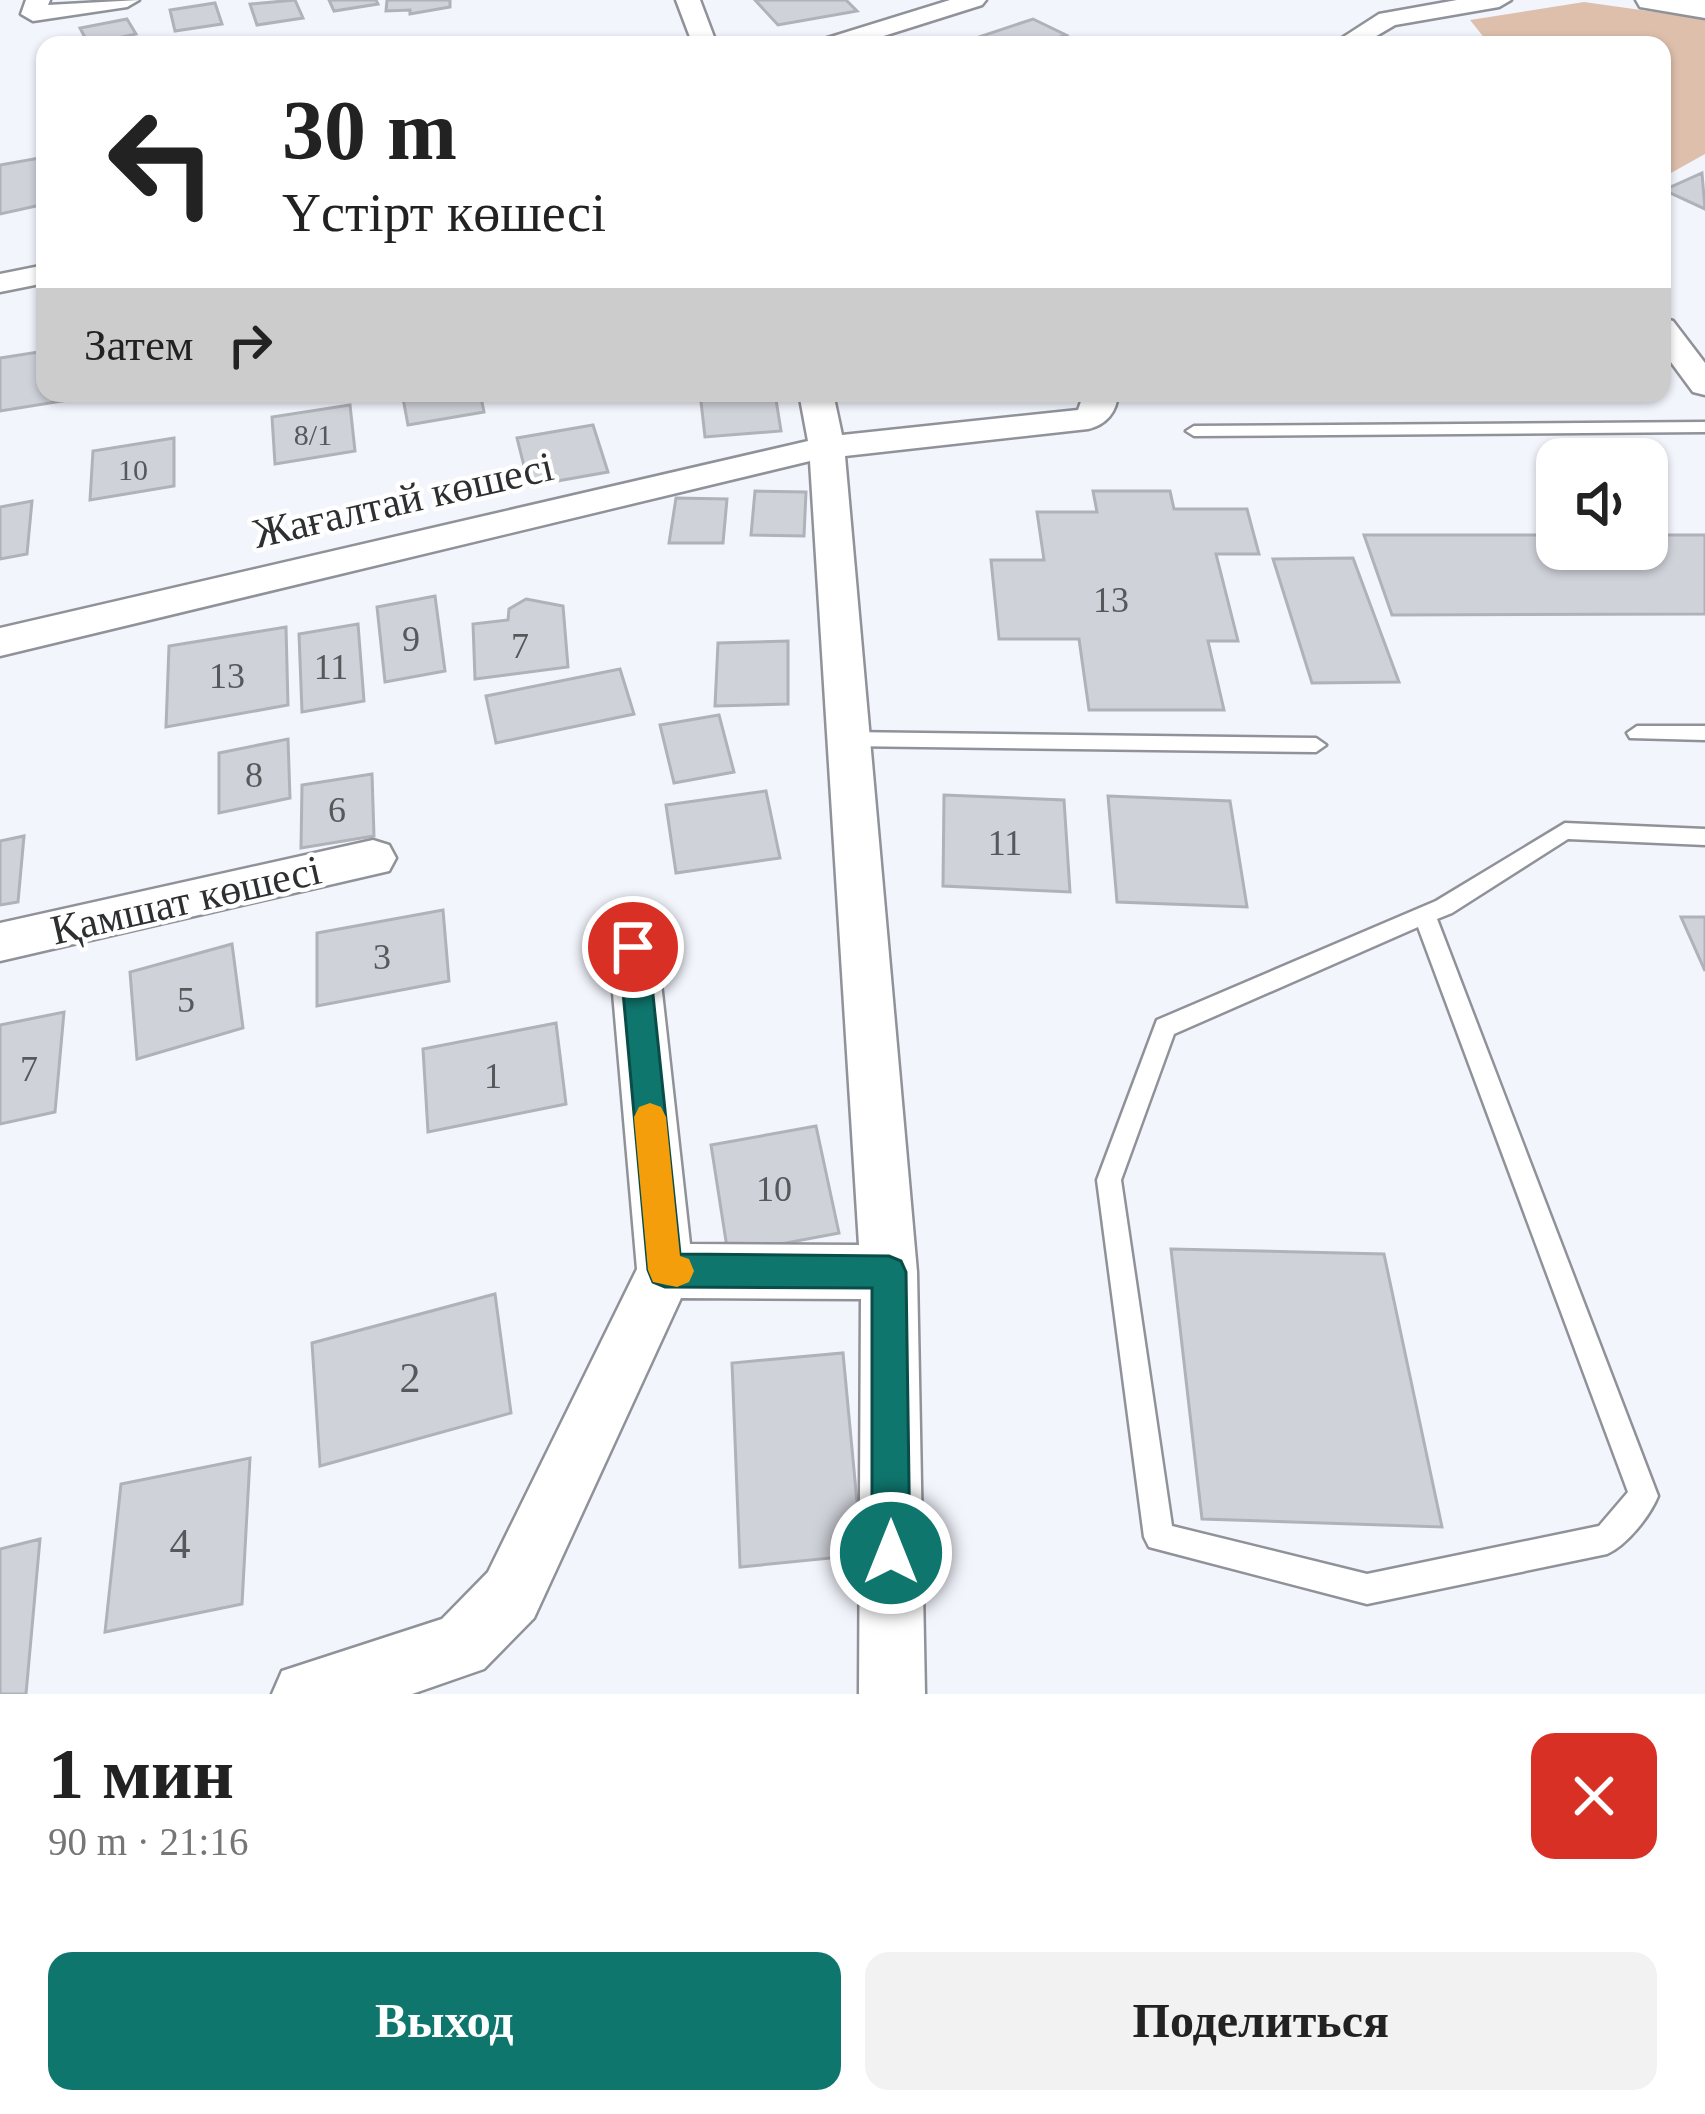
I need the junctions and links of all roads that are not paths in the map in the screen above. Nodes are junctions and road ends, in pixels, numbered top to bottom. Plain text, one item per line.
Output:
1 (38, 0) edge
2 (127, 0) edge
3 (688, 0) edge
4 (974, 0) edge
5 (1499, 0) edge
6 (1340, 12) dead end
7 (702, 36) edge
8 (859, 36) edge
9 (1340, 36) edge
10 (1357, 36) edge
11 (36, 276) edge
12 (0, 283) edge
13 (1671, 340) edge
14 (1705, 385) edge
15 (818, 402) edge
16 (1100, 402) edge
17 (1705, 427) edge
18 (1194, 431) dead end
19 (827, 447) junction
20 (0, 642) edge
21 (1637, 733) dead end
22 (1705, 733) edge
23 (848, 739) junction
24 (1316, 745) dead end
25 (1705, 837) edge
26 (373, 858) dead end
27 (1424, 915) junction
28 (0, 942) edge
29 (633, 947) dead end
30 (665, 1270) junction
31 (889, 1272) junction
32 (305, 1694) edge
33 (892, 1694) edge

1 - 2 street
3 - 7 street
4 - 8 street
5 - 10 street
6 - 9 street
11 - 12 street
13 - 14 street
15 - 19 street
16 - 19 street, Жағалтай көшесі
17 - 18 lane
19 - 20 street, Жағалтай көшесі
19 - 23 street
21 - 22 lane
23 - 24 lane
23 - 31 street
25 - 27 lane
26 - 28 street, Қамшат көшесі
27 - 27 lane
29 - 30 street
30 - 31 street
30 - 32 street
31 - 33 street

